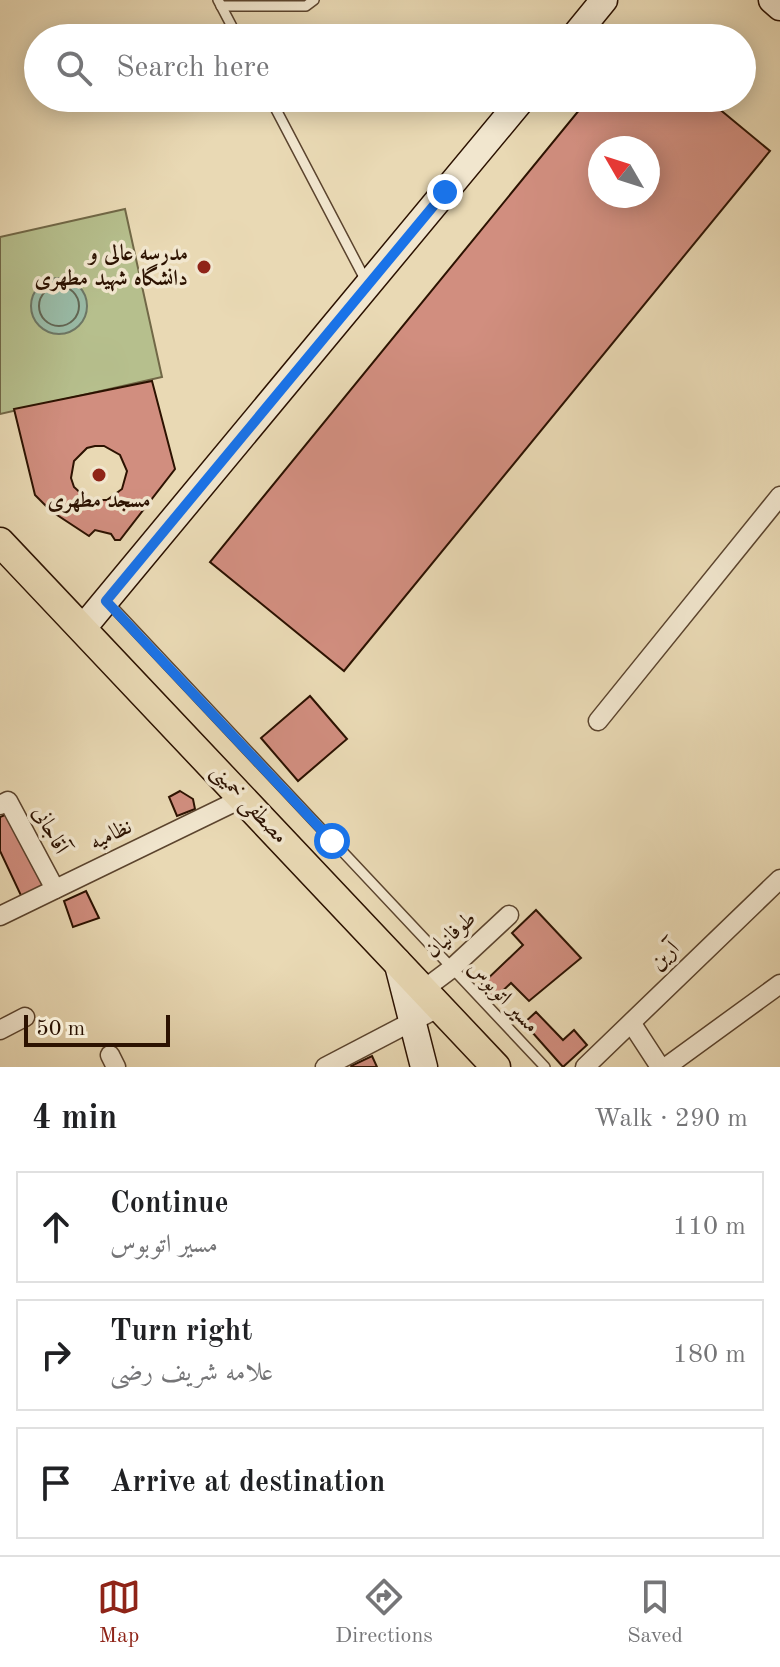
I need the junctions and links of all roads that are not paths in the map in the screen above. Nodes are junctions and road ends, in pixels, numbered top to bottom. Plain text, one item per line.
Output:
1 (314, 0) edge
2 (604, 0) edge
3 (772, 0) edge
4 (220, 3) edge
5 (780, 7) edge
6 (231, 24) edge
7 (584, 24) edge
8 (277, 112) edge
9 (511, 112) edge
10 (368, 285) junction
11 (780, 496) edge
12 (2, 547) edge
13 (106, 601) junction
14 (83, 628) junction
15 (598, 721) dead end
16 (243, 798) junction
17 (0, 805) edge
18 (777, 887) edge
19 (55, 889) junction
20 (509, 915) dead end
21 (0, 916) edge
22 (397, 961) junction
23 (451, 969) junction
24 (780, 984) edge
25 (431, 998) junction
26 (25, 1017) dead end
27 (412, 1022) junction
28 (632, 1024) junction
29 (0, 1030) edge
30 (325, 1067) edge
31 (424, 1067) edge
32 (496, 1067) edge
33 (545, 1067) edge
34 (585, 1067) edge
35 (663, 1067) edge

1 - 4 lane
2 - 7 main road
3 - 5 main road
4 - 6 lane
8 - 10 lane
9 - 10 main road
10 - 13 main road
11 - 15 street
12 - 14 main road, مصطفی خمینی
13 - 14 main road
13 - 23 lane, مسیر اتوبوس
14 - 16 main road, مصطفی خمینی
16 - 19 street, نظامیه
16 - 22 main road, مصطفی خمینی
17 - 19 street, آقاجانی
18 - 28 street, آرین
19 - 21 street, نظامیه
20 - 23 street, طوفانیان
22 - 25 main road, مصطفی خمینی
22 - 27 main road
23 - 25 street, طوفانیان
23 - 33 lane, مسیر اتوبوس
24 - 35 street
25 - 27 street, طوفانیان
25 - 32 main road, مصطفی خمینی
26 - 29 street
27 - 30 street, طوفانیان
27 - 31 main road
28 - 34 street, آرین
28 - 35 street

